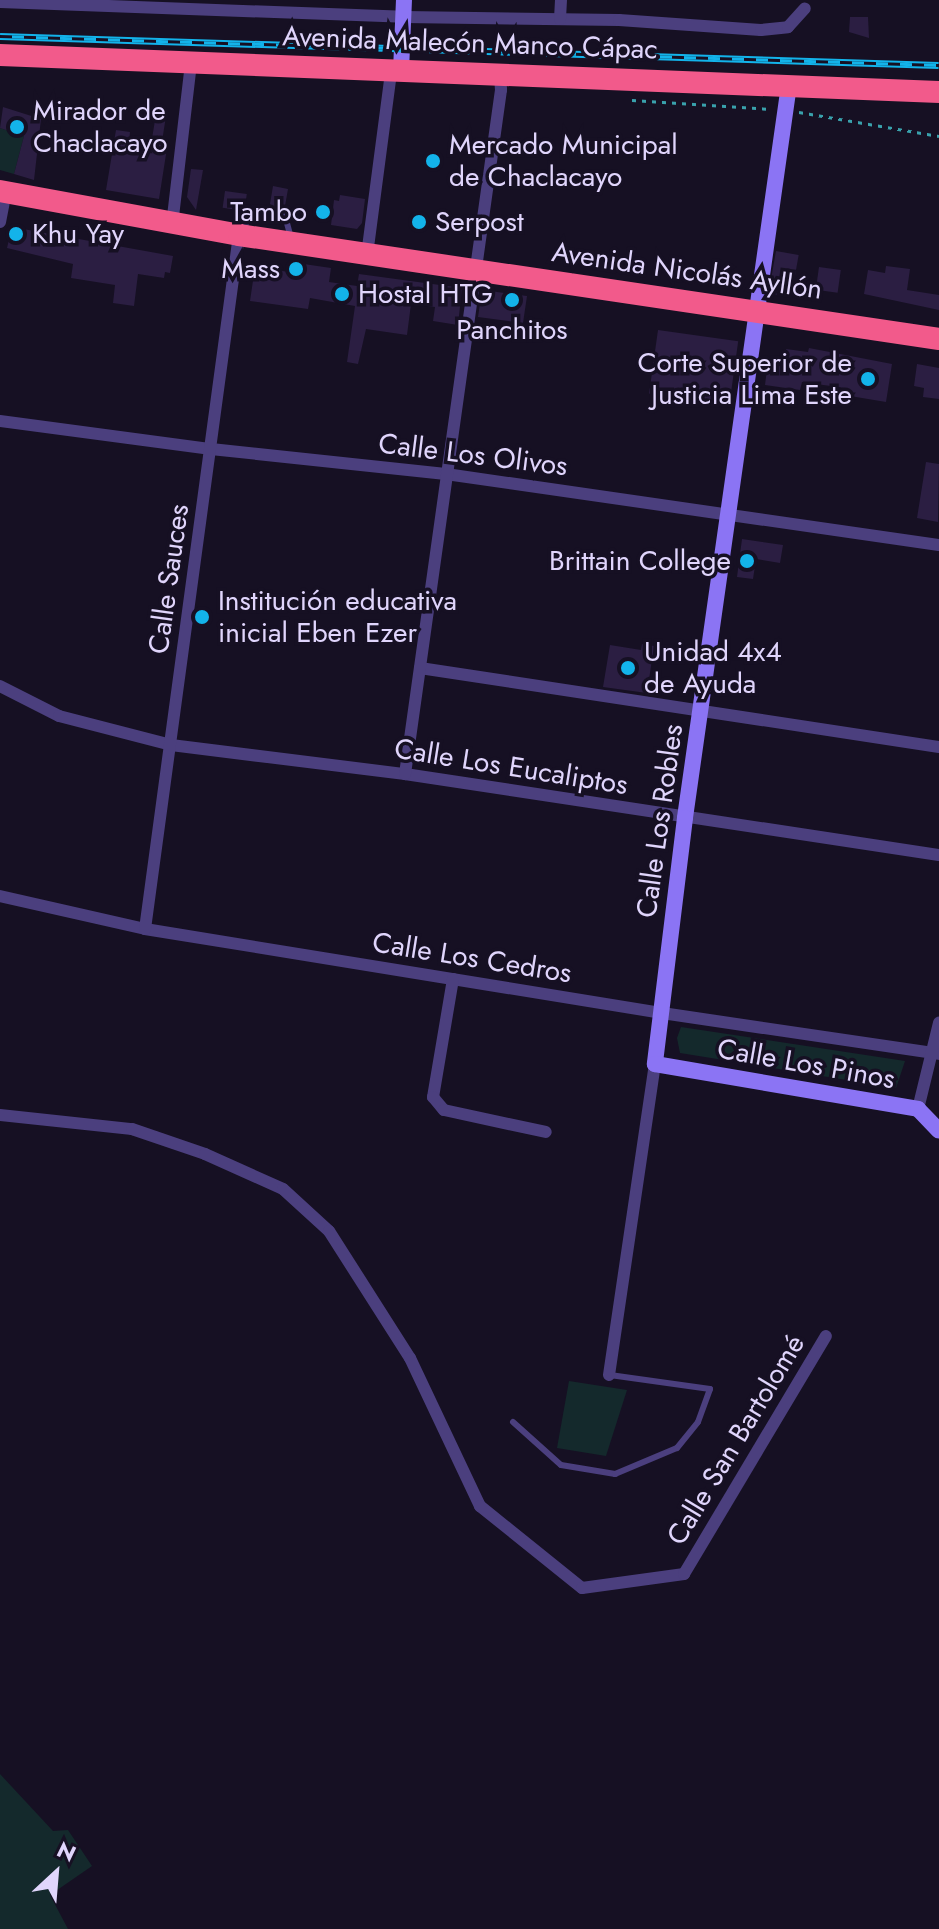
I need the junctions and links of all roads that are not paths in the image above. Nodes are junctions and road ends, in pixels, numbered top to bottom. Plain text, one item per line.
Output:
1 (561, 0) edge
2 (0, 2) edge
3 (261, 6) edge
4 (330, 7) edge
5 (404, 8) edge
6 (805, 8) dead end
7 (560, 19) junction
8 (0, 55) edge
9 (191, 64) junction
10 (396, 72) junction
11 (500, 74) junction
12 (789, 85) junction
13 (939, 92) edge
14 (3, 192) edge
15 (269, 210) dead end
16 (284, 212) dead end
17 (0, 222) edge
18 (172, 225) junction
19 (239, 235) junction
20 (291, 243) junction
21 (367, 255) junction
22 (476, 272) junction
23 (759, 311) junction
24 (939, 339) edge
25 (0, 421) edge
26 (211, 449) junction
27 (446, 474) junction
28 (729, 514) junction
29 (939, 545) edge
30 (420, 668) junction
31 (0, 686) edge
32 (701, 710) junction
33 (171, 745) junction
34 (939, 747) edge
35 (405, 774) junction
36 (685, 818) junction
37 (939, 855) edge
38 (0, 896) edge
39 (145, 929) junction
40 (453, 979) junction
41 (662, 1013) junction
42 (939, 1023) edge
43 (936, 1054) edge
44 (655, 1064) junction
45 (918, 1109) junction
46 (0, 1115) edge
47 (939, 1131) edge
48 (546, 1132) dead end
49 (826, 1336) dead end
50 (609, 1375) joint
51 (513, 1422) dead end

1 - 7 street
2 - 3 street
3 - 4 street
4 - 5 street
5 - 7 street
5 - 10 street
6 - 7 street
8 - 9 highway, Avenida Malecón Manco Cápac
9 - 10 highway, Avenida Malecón Manco Cápac
9 - 18 street
10 - 11 highway, Avenida Malecón Manco Cápac
10 - 21 street
11 - 12 highway, Avenida Malecón Manco Cápac
11 - 22 street
12 - 13 highway, Avenida Malecón Manco Cápac
12 - 23 street, Calle Los Robles
14 - 17 street
14 - 18 highway, Avenida Nicolás Ayllón
15 - 19 lane
16 - 20 lane
18 - 19 highway, Avenida Nicolás Ayllón
19 - 20 highway, Avenida Nicolás Ayllón
19 - 26 street, Calle Sauces
20 - 21 highway, Avenida Nicolás Ayllón
21 - 22 highway, Avenida Nicolás Ayllón
22 - 23 highway, Avenida Nicolás Ayllón
22 - 27 street
23 - 24 highway, Avenida Nicolás Ayllón
23 - 28 street, Calle Los Robles
25 - 26 street, Calle Los Olivos
26 - 27 street, Calle Los Olivos
26 - 33 street, Calle Sauces
27 - 28 street, Calle Los Olivos
27 - 30 street
28 - 29 street, Calle Los Olivos
28 - 32 street, Calle Los Robles
30 - 32 street
30 - 35 street
31 - 33 street, Calle Los Eucaliptos
32 - 34 street
32 - 36 street, Calle Los Robles
33 - 35 street, Calle Los Eucaliptos
33 - 39 street, Calle Sauces
35 - 36 street, Calle Los Eucaliptos
36 - 37 street, Calle Los Eucaliptos
36 - 41 street, Calle Los Robles
38 - 39 street, Calle Los Cedros
39 - 40 street, Calle Los Cedros
40 - 41 street, Calle Los Cedros
40 - 48 street
41 - 43 street, Calle Los Cedros
41 - 44 street, Calle Los Robles
42 - 43 street
43 - 45 street
44 - 45 street, Calle Los Pinos
44 - 50 street, Calle Los Robles
45 - 47 street, Calle Los Pinos
46 - 49 street, Calle San Bartolomé
50 - 51 lane

